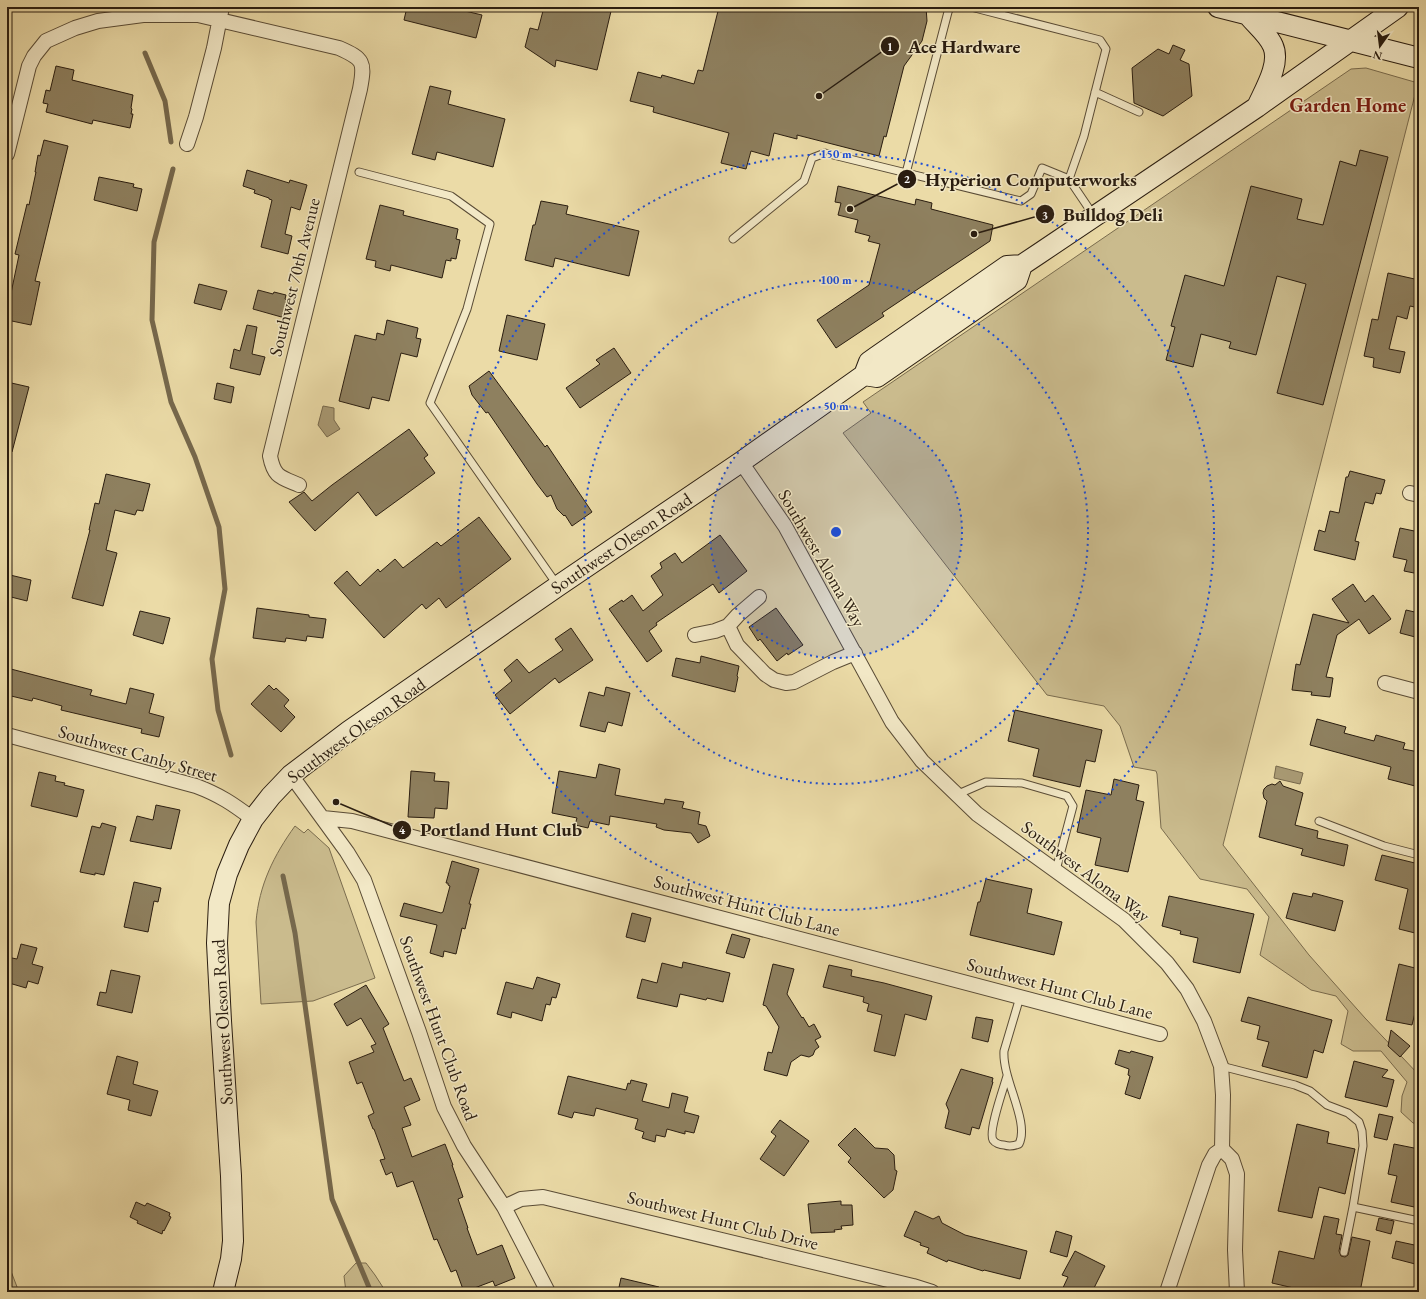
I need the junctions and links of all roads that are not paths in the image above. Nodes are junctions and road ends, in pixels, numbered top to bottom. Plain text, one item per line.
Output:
1 (950, 7) edge
2 (971, 7) edge
3 (1219, 7) edge
4 (1398, 7) edge
5 (220, 13) edge
6 (1248, 15) junction
7 (1351, 41) junction
8 (1419, 58) edge
9 (1096, 92) junction
10 (1257, 107) junction
11 (1139, 112) dead end
12 (187, 144) dead end
13 (7, 154) edge
14 (358, 172) dead end
15 (906, 173) junction
16 (1069, 179) junction
17 (1094, 216) junction
18 (733, 239) dead end
19 (741, 462) junction
20 (299, 485) dead end
21 (558, 586) junction
22 (759, 597) dead end
23 (728, 626) junction
24 (695, 635) dead end
25 (855, 653) junction
26 (1385, 683) dead end
27 (1419, 692) edge
28 (7, 735) edge
29 (291, 775) junction
30 (956, 795) junction
31 (323, 818) junction
32 (254, 819) junction
33 (1319, 821) dead end
34 (1419, 855) edge
35 (1056, 870) junction
36 (1020, 997) junction
37 (1160, 1034) dead end
38 (1221, 1066) junction
39 (1007, 1076) junction
40 (1222, 1149) junction
41 (504, 1207) junction
42 (1353, 1207) junction
43 (1419, 1220) edge
44 (1344, 1252) dead end
45 (223, 1292) edge
46 (548, 1292) edge
47 (932, 1292) edge
48 (1167, 1292) edge
49 (1237, 1292) edge

1 - 15 lane
2 - 9 lane
3 - 6 main road
4 - 7 main road, Southwest Oleson Road
5 - 12 street
5 - 13 street
5 - 20 street, Southwest 70th Avenue
6 - 7 main road
6 - 10 main road
7 - 8 main road
7 - 10 main road, Southwest Oleson Road
9 - 11 lane
9 - 16 lane
10 - 17 main road, Southwest Oleson Road
14 - 21 lane
15 - 16 lane
15 - 18 lane
16 - 17 lane
17 - 19 main road, Southwest Oleson Road
19 - 21 main road, Southwest Oleson Road
19 - 25 street, Southwest Aloma Way
21 - 29 main road, Southwest Oleson Road
22 - 23 street
23 - 24 street
23 - 25 street, Southwest Aloma Way
25 - 30 street, Southwest Aloma Way
26 - 27 street
28 - 32 street, Southwest Canby Street
29 - 31 street
29 - 32 main road, Southwest Oleson Road
30 - 35 street, Southwest Aloma Way
30 - 35 lane
31 - 36 street, Southwest Hunt Club Lane
31 - 41 street, Southwest Hunt Club Road
32 - 45 main road, Southwest Oleson Road
33 - 34 lane
35 - 38 street, Southwest Aloma Way
36 - 37 street, Southwest Hunt Club Lane
36 - 39 lane
38 - 40 street, Southwest Aloma Way
38 - 42 lane
39 - 39 lane
40 - 48 street
40 - 49 street
41 - 46 street, Southwest Hunt Club Road
41 - 47 street, Southwest Hunt Club Drive
42 - 43 lane
42 - 44 lane

